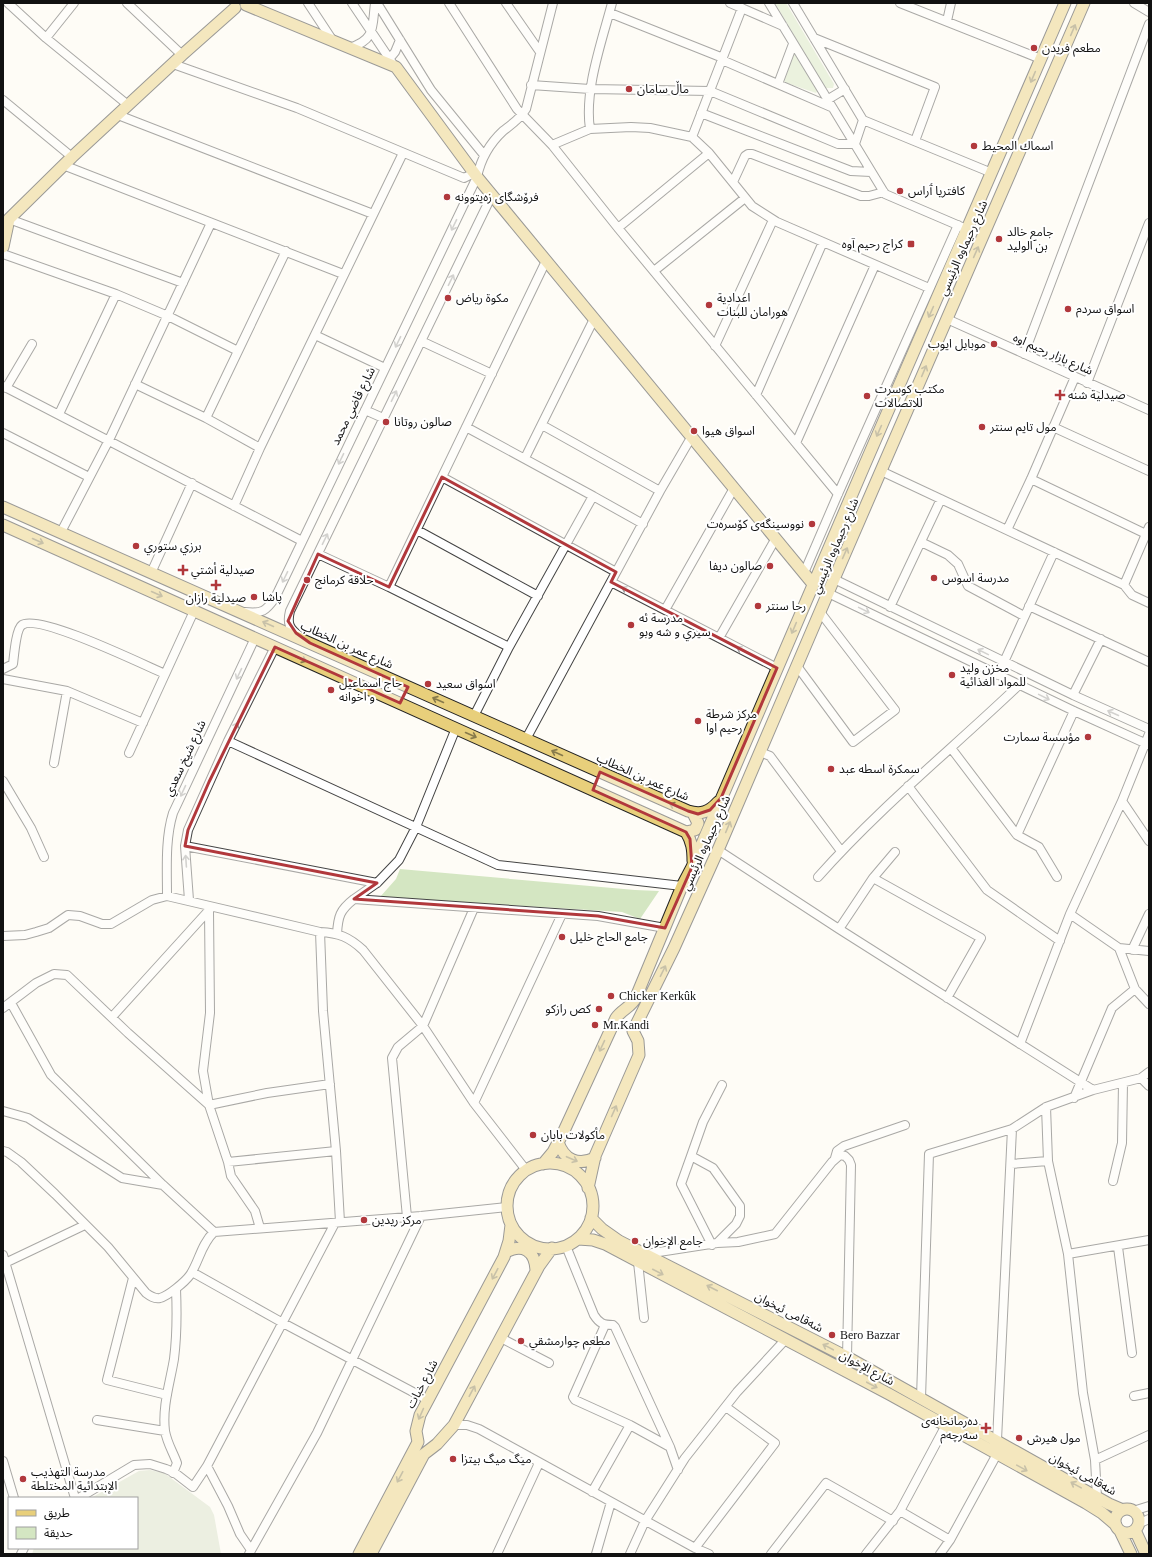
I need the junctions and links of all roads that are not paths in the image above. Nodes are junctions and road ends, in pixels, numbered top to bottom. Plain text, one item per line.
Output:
1 (8, 3) edge
2 (74, 3) edge
3 (127, 3) edge
4 (308, 3) edge
5 (352, 3) edge
6 (376, 3) edge
7 (449, 3) edge
8 (506, 3) edge
9 (553, 3) edge
10 (612, 3) edge
11 (730, 3) edge
12 (769, 3) edge
13 (793, 3) edge
14 (900, 3) edge
15 (952, 3) edge
16 (1065, 3) edge
17 (1084, 3) edge
18 (1134, 3) edge
19 (246, 4) edge
20 (234, 6) edge
21 (742, 8) junction
22 (1149, 12) edge
23 (610, 13) junction
24 (946, 21) junction
25 (1149, 24) edge
26 (783, 26) junction
27 (371, 31) junction
28 (46, 38) junction
29 (814, 38) junction
30 (400, 40) junction
31 (334, 42) junction
32 (794, 44) junction
33 (349, 48) junction
34 (540, 52) junction
35 (182, 55) junction
36 (723, 59) junction
37 (1041, 59) junction
38 (393, 63) junction
39 (173, 64) junction
40 (778, 84) junction
41 (531, 85) junction
42 (590, 89) junction
43 (845, 89) junction
44 (710, 91) junction
45 (3, 100) edge
46 (829, 104) junction
47 (128, 105) junction
48 (701, 112) junction
49 (118, 115) junction
50 (522, 115) junction
51 (863, 120) junction
52 (590, 129) junction
53 (692, 137) junction
54 (915, 141) junction
55 (552, 144) junction
56 (855, 144) junction
57 (402, 153) junction
58 (709, 154) junction
59 (484, 155) junction
60 (72, 157) junction
61 (63, 165) junction
62 (871, 172) junction
63 (992, 173) junction
64 (475, 175) junction
65 (733, 182) junction
66 (884, 192) junction
67 (492, 195) junction
68 (745, 198) junction
69 (373, 214) junction
70 (773, 220) junction
71 (6, 221) edge
72 (211, 223) junction
73 (1149, 223) edge
74 (963, 227) junction
75 (618, 228) junction
76 (823, 242) junction
77 (3, 247) edge
78 (286, 251) junction
79 (3, 254) edge
80 (546, 261) junction
81 (875, 265) junction
82 (654, 271) junction
83 (343, 274) junction
84 (183, 283) junction
85 (928, 288) junction
86 (116, 294) junction
87 (168, 316) junction
88 (594, 319) junction
89 (947, 319) junction
90 (315, 335) junction
91 (421, 341) junction
92 (32, 344) dead end
93 (715, 346) junction
94 (238, 351) junction
95 (1024, 354) junction
96 (385, 368) junction
97 (492, 374) junction
98 (1075, 377) junction
99 (1087, 383) junction
100 (135, 384) junction
101 (5, 387) edge
102 (756, 395) junction
103 (365, 410) junction
104 (1149, 410) edge
105 (59, 414) junction
106 (206, 418) junction
107 (383, 418) junction
108 (542, 424) junction
109 (466, 426) junction
110 (1053, 427) junction
111 (3, 433) edge
112 (692, 436) junction
113 (109, 440) junction
114 (796, 443) junction
115 (260, 448) junction
116 (525, 458) junction
117 (881, 471) junction
118 (1149, 471) edge
119 (442, 477) junction
120 (89, 478) junction
121 (1031, 479) junction
122 (192, 484) junction
123 (734, 488) junction
124 (660, 490) junction
125 (838, 494) junction
126 (593, 496) junction
127 (941, 499) junction
128 (3, 506) edge
129 (234, 506) junction
130 (26, 516) junction
131 (643, 524) junction
132 (3, 525) edge
133 (417, 530) junction
134 (1007, 530) junction
135 (1148, 530) edge
136 (19, 532) junction
137 (62, 532) junction
138 (776, 538) junction
139 (302, 541) junction
140 (921, 542) junction
141 (566, 545) junction
142 (102, 551) junction
143 (1054, 552) junction
144 (318, 554) junction
145 (95, 566) junction
146 (151, 572) junction
147 (616, 572) junction
148 (804, 573) junction
149 (834, 579) junction
150 (611, 582) junction
151 (813, 584) junction
152 (846, 585) junction
153 (1124, 585) junction
154 (389, 587) junction
155 (828, 593) junction
156 (538, 596) junction
157 (841, 599) junction
158 (1149, 603) edge
159 (890, 606) junction
160 (1029, 606) junction
161 (229, 607) junction
162 (665, 610) junction
163 (194, 611) junction
164 (820, 612) junction
165 (1024, 616) junction
166 (255, 638) junction
167 (719, 638) junction
168 (1101, 639) junction
169 (310, 643) junction
170 (275, 647) junction
171 (509, 647) junction
172 (1003, 661) junction
173 (1149, 662) edge
174 (13, 664) junction
175 (797, 666) junction
176 (3, 669) edge
177 (775, 673) junction
178 (165, 674) junction
179 (998, 675) junction
180 (7, 679) edge
181 (1019, 685) junction
182 (789, 686) junction
183 (408, 687) junction
184 (68, 690) junction
185 (1073, 695) junction
186 (763, 701) junction
187 (400, 704) junction
188 (779, 708) junction
189 (1074, 712) junction
190 (474, 716) junction
191 (143, 723) junction
192 (456, 728) junction
193 (1149, 729) edge
194 (1149, 734) edge
195 (526, 739) junction
196 (228, 741) junction
197 (1147, 745) edge
198 (950, 748) junction
199 (760, 752) junction
200 (129, 753) dead end
201 (54, 763) dead end
202 (600, 772) junction
203 (3, 781) edge
204 (908, 786) junction
205 (593, 790) junction
206 (721, 798) junction
207 (1122, 801) junction
208 (693, 813) junction
209 (416, 827) junction
210 (686, 832) junction
211 (1017, 835) junction
212 (1149, 841) edge
213 (185, 846) junction
214 (718, 850) junction
215 (841, 851) junction
216 (895, 852) dead end
217 (44, 857) dead end
218 (692, 867) junction
219 (818, 877) dead end
220 (1057, 877) dead end
221 (873, 878) junction
222 (376, 883) junction
223 (682, 886) junction
224 (167, 896) junction
225 (354, 899) junction
226 (189, 900) junction
227 (211, 908) junction
228 (474, 908) junction
229 (562, 914) junction
230 (1070, 914) junction
231 (1149, 914) edge
232 (665, 928) junction
233 (839, 929) junction
234 (320, 932) junction
235 (336, 934) junction
236 (3, 936) edge
237 (1060, 941) junction
238 (1119, 948) junction
239 (1132, 950) junction
240 (1149, 951) edge
241 (1135, 989) junction
242 (947, 998) junction
243 (11, 1003) junction
244 (1149, 1004) edge
245 (3, 1008) edge
246 (112, 1017) junction
247 (423, 1026) junction
248 (1020, 1044) junction
249 (1149, 1072) edge
250 (1141, 1078) junction
251 (1081, 1082) junction
252 (1123, 1083) junction
253 (330, 1084) junction
254 (722, 1085) dead end
255 (1149, 1086) edge
256 (1093, 1090) junction
257 (1074, 1098) junction
258 (474, 1103) junction
259 (209, 1105) junction
260 (1046, 1107) junction
261 (3, 1111) edge
262 (905, 1125) dead end
263 (1012, 1129) junction
264 (558, 1142) junction
265 (336, 1151) junction
266 (3, 1152) edge
267 (691, 1156) junction
268 (595, 1158) junction
269 (836, 1158) junction
270 (1048, 1161) junction
271 (228, 1162) junction
272 (543, 1164) junction
273 (1011, 1164) junction
274 (526, 1170) junction
275 (1113, 1181) dead end
276 (163, 1185) junction
277 (588, 1188) junction
278 (506, 1207) junction
279 (421, 1216) junction
280 (407, 1217) junction
281 (591, 1218) junction
282 (338, 1222) junction
283 (85, 1225) junction
284 (511, 1225) junction
285 (260, 1228) junction
286 (602, 1229) junction
287 (214, 1232) junction
288 (578, 1239) junction
289 (1149, 1240) edge
290 (598, 1241) junction
291 (714, 1244) junction
292 (566, 1246) junction
293 (1118, 1247) junction
294 (552, 1248) junction
295 (506, 1252) junction
296 (1068, 1254) junction
297 (642, 1258) junction
298 (4, 1260) edge
299 (536, 1270) junction
300 (192, 1272) junction
301 (133, 1278) junction
302 (176, 1288) junction
303 (644, 1318) dead end
304 (284, 1323) junction
305 (604, 1325) junction
306 (501, 1338) junction
307 (786, 1339) junction
308 (1132, 1353) dead end
309 (846, 1357) junction
310 (353, 1360) junction
311 (549, 1363) dead end
312 (894, 1383) junction
313 (1149, 1393) edge
314 (888, 1394) junction
315 (167, 1395) junction
316 (1134, 1396) dead end
317 (921, 1398) junction
318 (428, 1400) junction
319 (726, 1407) junction
320 (97, 1420) dead end
321 (454, 1425) junction
322 (630, 1425) junction
323 (946, 1425) junction
324 (165, 1431) junction
325 (1149, 1435) edge
326 (997, 1440) junction
327 (670, 1447) junction
328 (996, 1454) junction
329 (1095, 1460) junction
330 (3, 1461) edge
331 (539, 1463) junction
332 (207, 1466) junction
333 (678, 1470) junction
334 (173, 1472) junction
335 (592, 1492) junction
336 (14, 1497) edge
337 (75, 1497) edge
338 (81, 1497) edge
339 (1097, 1497) junction
340 (611, 1502) junction
341 (1149, 1506) edge
342 (900, 1510) junction
343 (1128, 1511) junction
344 (1149, 1520) edge
345 (645, 1521) junction
346 (893, 1521) junction
347 (1137, 1527) junction
348 (1118, 1528) junction
349 (950, 1540) junction
350 (695, 1548) junction
351 (250, 1552) edge
352 (359, 1554) edge
353 (371, 1554) edge
354 (497, 1554) edge
355 (596, 1554) edge
356 (630, 1554) edge
357 (709, 1554) edge
358 (771, 1554) edge
359 (866, 1554) edge
360 (940, 1554) edge
361 (1132, 1554) edge
362 (1146, 1554) edge

1 - 28 street
2 - 28 street
3 - 35 street
4 - 31 street
5 - 27 street
6 - 27 street
6 - 30 street
7 - 50 street
8 - 34 street
9 - 34 street
10 - 23 street
11 - 21 street
12 - 26 street
13 - 29 street
14 - 24 street
15 - 24 street
16 - 37 main road, شارع رحيماوه الرئيسي
89 -> 17 main road, شارع رحيماوه الرئيسي
18 - 22 street
19 - 20 main road
19 - 31 main road
20 - 35 main road
21 - 26 street
21 - 36 street
23 - 36 street
23 - 42 street
24 - 37 street
25 - 95 street
26 - 32 street
27 - 33 street
27 - 38 street
28 - 47 street
29 - 43 street
29 - 54 street
30 - 38 street
30 - 59 street
31 - 33 main road
32 - 40 street
32 - 46 street
33 - 38 main road
34 - 41 street
35 - 39 main road
36 - 40 street
36 - 44 street
37 -> 63 main road, شارع رحيماوه الرئيسي
38 - 64 main road
39 - 47 main road
39 - 57 street
40 - 46 street
41 - 42 street
41 - 50 street
42 - 44 street
42 - 52 street
43 - 46 street
43 - 51 street
44 - 48 street
44 - 56 street
45 - 60 street
46 - 56 street
47 - 49 main road
48 - 53 street
48 - 62 street
49 - 60 main road
49 - 69 street
50 - 55 street
50 - 59 street, شارع قاضي محمد
51 - 54 street
51 - 56 street
52 - 53 street
52 - 55 street
53 - 58 street
54 - 63 street
55 - 75 street
56 - 62 street
57 - 64 street
57 - 69 street
58 - 65 street
58 - 75 street
59 - 64 street, شارع قاضي محمد
60 - 61 main road
61 - 71 main road
61 - 72 street
62 - 66 street
63 - 74 main road, شارع رحيماوه الرئيسي
64 - 67 main road
64 -> 96 street, شارع قاضي محمد
65 - 66 street
65 - 68 street
66 - 74 street
67 - 80 main road
91 -> 67 street
68 - 70 street
68 - 82 street
69 - 83 street
70 - 76 street
70 - 93 street
71 - 77 main road
71 - 84 street
72 - 78 street
72 - 84 street
73 - 99 street
74 - 85 street
74 -> 151 main road, شارع رحيماوه الرئيسي
75 - 82 street
76 - 81 street
76 - 102 street
78 - 83 street
78 - 94 street
79 - 86 street
80 - 88 main road
80 - 97 street
81 - 85 street
81 - 114 street
82 - 93 street
83 - 90 street
84 - 87 street
85 - 125 street
86 - 87 street
86 - 105 street
87 - 94 street
87 - 100 street
88 - 108 street
88 - 112 main road
89 - 95 street, شارع بازار رحيم اوه
117 -> 89 main road, شارع رحيماوه الرئيسي
90 - 96 street
90 - 115 street
91 - 97 street
107 -> 91 street
92 - 101 street
93 - 102 street
94 - 106 street
95 - 98 street, شارع بازار رحيم اوه
96 - 103 street, شارع قاضي محمد
97 - 109 street
98 - 99 street, شارع بازار رحيم اوه
98 - 110 street
99 - 104 street, شارع بازار رحيم اوه
100 - 106 street
100 - 113 street
101 - 105 street
102 - 114 street
103 - 107 street
103 -> 139 street, شارع قاضي محمد
105 - 113 street
106 - 115 street
144 -> 107 street
108 - 116 street
108 - 124 street
109 - 116 street
109 - 119 street
110 - 118 street
110 - 121 street
111 - 120 street
112 - 123 main road
112 - 124 street
113 - 120 street
113 - 122 street
114 - 125 street
115 - 129 street
116 - 126 street
117 - 127 street
149 -> 117 main road, شارع رحيماوه الرئيسي
119 - 133 street
119 - 141 street
120 - 137 street
121 - 134 street
121 - 135 street
122 - 129 street
122 - 146 street
123 - 138 main road
123 - 162 street
124 - 131 street
125 - 148 street
126 - 131 street
126 - 141 street
127 - 134 street
127 - 140 street
128 - 130 main road, شارع عمر بن الخطاب
129 - 139 street
130 - 136 main road
130 - 137 main road, شارع عمر بن الخطاب
131 - 147 street
132 - 136 main road
133 - 154 street
133 - 156 street
134 - 143 street
135 - 153 street
136 -> 145 main road
137 - 142 main road, شارع عمر بن الخطاب
138 - 148 main road
138 - 167 street
139 -> 161 street, شارع قاضي محمد
140 - 159 street
140 - 165 street
141 - 147 street
141 - 156 street
142 - 145 main road
142 - 146 main road, شارع عمر بن الخطاب
143 - 153 street
143 - 160 street
144 - 154 street
144 - 169 street
145 -> 163 main road
146 - 161 main road, شارع عمر بن الخطاب
147 - 150 street
148 - 151 main road
149 - 152 street
149 - 155 main road, شارع رحيماوه الرئيسي
162 -> 150 street
150 - 195 street
151 -> 177 main road, شارع رحيماوه الرئيسي
152 - 157 street
152 - 159 street
153 - 158 street
154 - 171 street
155 - 157 street
155 - 164 main road, شارع رحيماوه الرئيسي
156 - 171 street
157 -> 179 street
172 -> 159 street
160 - 165 street
160 - 168 street
169 -> 161 main road, شارع عمر بن الخطاب
162 - 167 street
163 - 166 main road
163 - 178 street
164 - 175 main road, شارع رحيماوه الرئيسي
164 - 175 street
165 - 172 street
166 - 170 main road
166 -> 224 street, شارع شيخ سعدي
177 -> 167 street
168 - 173 street
168 - 185 street
169 - 183 main road, شارع عمر بن الخطاب
170 -> 187 main road
196 -> 170 street
171 - 190 street
172 - 179 street
172 - 185 street
174 - 176 street
174 - 178 street
174 - 180 street
175 - 182 main road, شارع رحيماوه الرئيسي
177 - 182 main road
177 - 186 main road, شارع رحيماوه الرئيسي
178 - 191 street
179 - 181 street
180 - 184 street
181 -> 189 street
181 - 198 street
182 - 188 main road, شارع رحيماوه الرئيسي
183 - 187 main road
190 -> 183 main road, شارع عمر بن الخطاب
184 - 191 street
184 - 201 street
193 -> 185 street
186 - 188 main road
186 - 206 main road, شارع رحيماوه الرئيسي
187 - 192 main road
188 - 199 main road, شارع رحيماوه الرئيسي
189 - 197 street
189 - 211 street
190 - 195 main road, شارع عمر بن الخطاب
191 - 200 street
192 -> 205 main road
192 - 209 street
194 - 197 street
202 -> 195 main road, شارع عمر بن الخطاب
196 - 209 street
196 - 213 street
197 - 207 street
198 - 204 street
198 - 211 street
214 -> 199 main road, شارع رحيماوه الرئيسي
199 - 215 street
202 - 205 main road
208 -> 202 main road, شارع عمر بن الخطاب
203 - 217 street
204 - 215 street
204 - 237 street
205 - 210 main road
206 - 208 main road, شارع عمر بن الخطاب
206 - 218 main road, شارع رحيماوه الرئيسي
207 - 212 street
207 - 230 street
208 - 210 main road
209 - 222 street
209 - 223 street
210 - 218 main road
211 - 220 street
213 - 222 street
226 -> 213 street
214 - 233 street
268 -> 214 main road, شارع رحيماوه الرئيسي
215 - 219 street
216 - 221 street
218 - 223 main road, شارع رحيماوه الرئيسي
221 - 233 street
221 - 242 street
222 - 225 street
223 - 232 main road, شارع رحيماوه الرئيسي
224 - 226 street
224 - 236 street
225 - 228 street
225 - 235 street
226 - 227 street
227 - 234 street
227 - 246 street
227 - 259 street
228 - 229 street
228 - 247 street
229 - 232 street
229 - 258 street
230 - 237 street
230 - 238 street
231 - 239 street
232 -> 264 main road, شارع رحيماوه الرئيسي
233 - 242 street
234 - 235 street
234 - 253 street
235 - 247 street
237 - 248 street
238 - 239 street
238 - 241 street
239 - 240 street
241 - 244 street
241 - 251 street
242 - 248 street
243 - 245 street
243 - 246 street
243 - 276 street
246 - 259 street
247 - 258 street
247 - 280 street
248 - 251 street
249 - 250 street
250 - 252 street
250 - 255 street
251 - 256 street
251 - 257 street
252 - 256 street
252 - 275 street
253 - 259 street
253 - 265 street
254 - 267 street
256 - 257 street
257 - 260 street
258 - 274 street
259 - 271 street
260 - 263 street
260 - 270 street
261 - 276 street
262 - 269 street
263 - 273 street
263 - 317 street
264 -> 268 main road
264 - 272 main road, شارع رحيماوه الرئيسي
265 - 271 street
265 - 282 street
266 - 283 street
267 - 291 street
267 - 291 street
268 - 277 main road, شارع رحيماوه الرئيسي
269 - 291 street
269 - 309 street
270 - 273 street
270 - 296 street
271 - 285 street
272 - 274 main road
272 - 277 main road
273 - 326 street
274 - 278 main road
276 - 287 street
277 - 281 main road
278 - 279 street
278 - 284 main road
279 - 280 street
279 - 310 street
280 - 282 street
281 - 286 main road, شەقامی ئیخوان
281 - 288 main road
282 - 285 street
282 - 304 street
283 - 298 street
283 - 301 street
284 - 294 main road
284 - 295 main road, شارع خبات
285 - 287 street
286 - 290 main road
286 - 297 main road, شەقامی ئیخوان
287 - 300 street
288 - 290 main road, شارع الإخوان
288 - 292 main road
289 - 293 street
290 - 297 main road, شارع الإخوان
291 - 297 street
292 - 294 main road
292 - 305 street
293 - 296 street
293 - 308 street
294 - 299 main road
295 - 299 main road
295 -> 318 main road, شارع خبات
296 - 329 street
297 - 303 street
297 -> 307 main road, شارع الإخوان
309 -> 297 main road, شەقامی ئیخوان
298 - 337 street
299 - 306 main road
300 - 302 street
300 - 304 street
301 - 302 street
301 - 315 street
302 - 315 street
304 - 310 street
304 - 332 street
305 - 322 street
305 - 327 street
306 - 311 street
321 -> 306 main road
307 -> 314 main road, شارع الإخوان
307 - 319 street
309 - 312 main road, شەقامی ئیخوان
310 - 318 street
310 - 351 street
312 - 314 main road
312 - 317 main road, شەقامی ئیخوان
313 - 316 street
314 - 323 main road, شارع الإخوان
315 - 324 street
317 - 326 main road, شەقامی ئیخوان
318 -> 352 main road, شارع خبات
319 - 333 street
319 - 350 street
320 - 324 street
321 - 331 street
321 - 353 main road
322 - 327 street
322 - 335 street
323 - 328 main road, شارع الإخوان
323 - 342 street
324 - 334 street
325 - 329 street
339 -> 326 main road, شەقامی ئیخوان
327 - 333 street
328 -> 348 main road, شارع الإخوان
328 - 349 street
329 - 339 street
330 - 336 street
331 - 335 street
331 - 354 street
332 - 334 street
332 - 351 street
333 - 345 street
334 - 338 street
335 - 340 street
339 - 343 main road, شەقامی ئیخوان
340 - 345 street
340 - 355 street
341 - 343 street
342 - 346 street
342 - 349 street
343 - 347 main road
343 - 348 main road
344 - 347 street
345 - 350 street
345 - 356 street
346 - 358 street
346 - 359 street
347 - 348 main road
347 - 362 main road
348 - 361 main road
349 - 360 street
350 - 357 street

